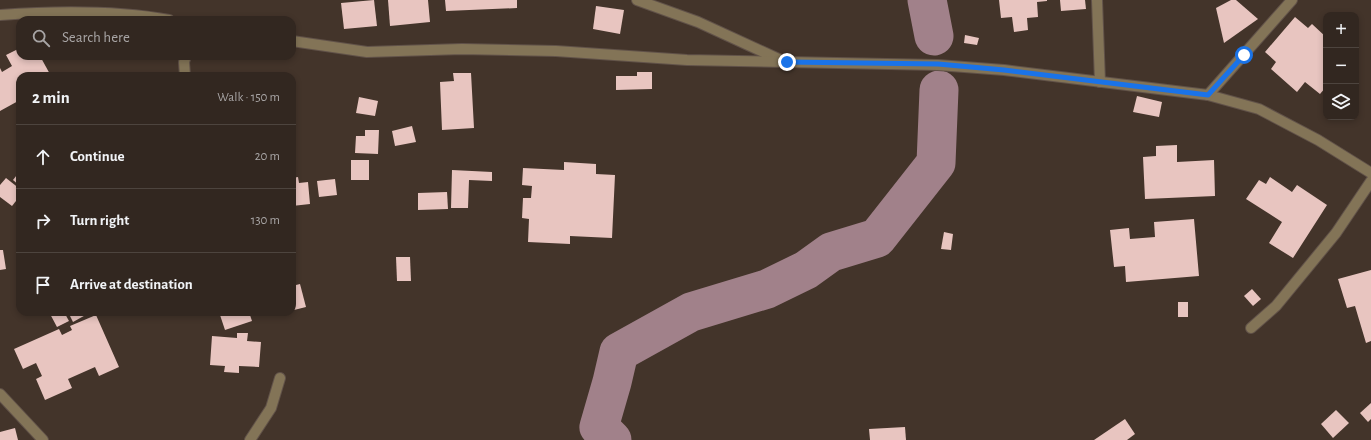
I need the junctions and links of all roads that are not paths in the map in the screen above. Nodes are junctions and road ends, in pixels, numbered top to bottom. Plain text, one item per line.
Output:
1 (637, 0) edge
2 (1097, 0) edge
3 (1292, 0) edge
4 (0, 15) edge
5 (148, 16) edge
6 (296, 42) edge
7 (185, 60) edge
8 (787, 62) junction
9 (185, 72) edge
10 (1100, 82) junction
11 (1208, 95) junction
12 (1371, 173) edge
13 (1371, 181) edge
14 (1251, 328) dead end
15 (280, 378) dead end
16 (0, 394) edge
17 (43, 440) edge
18 (250, 440) edge

1 - 8 street
2 - 10 street
3 - 11 street
4 - 5 street
6 - 8 street
7 - 9 street
8 - 10 street
10 - 11 street
11 - 12 street
13 - 14 street
15 - 18 street
16 - 17 street

